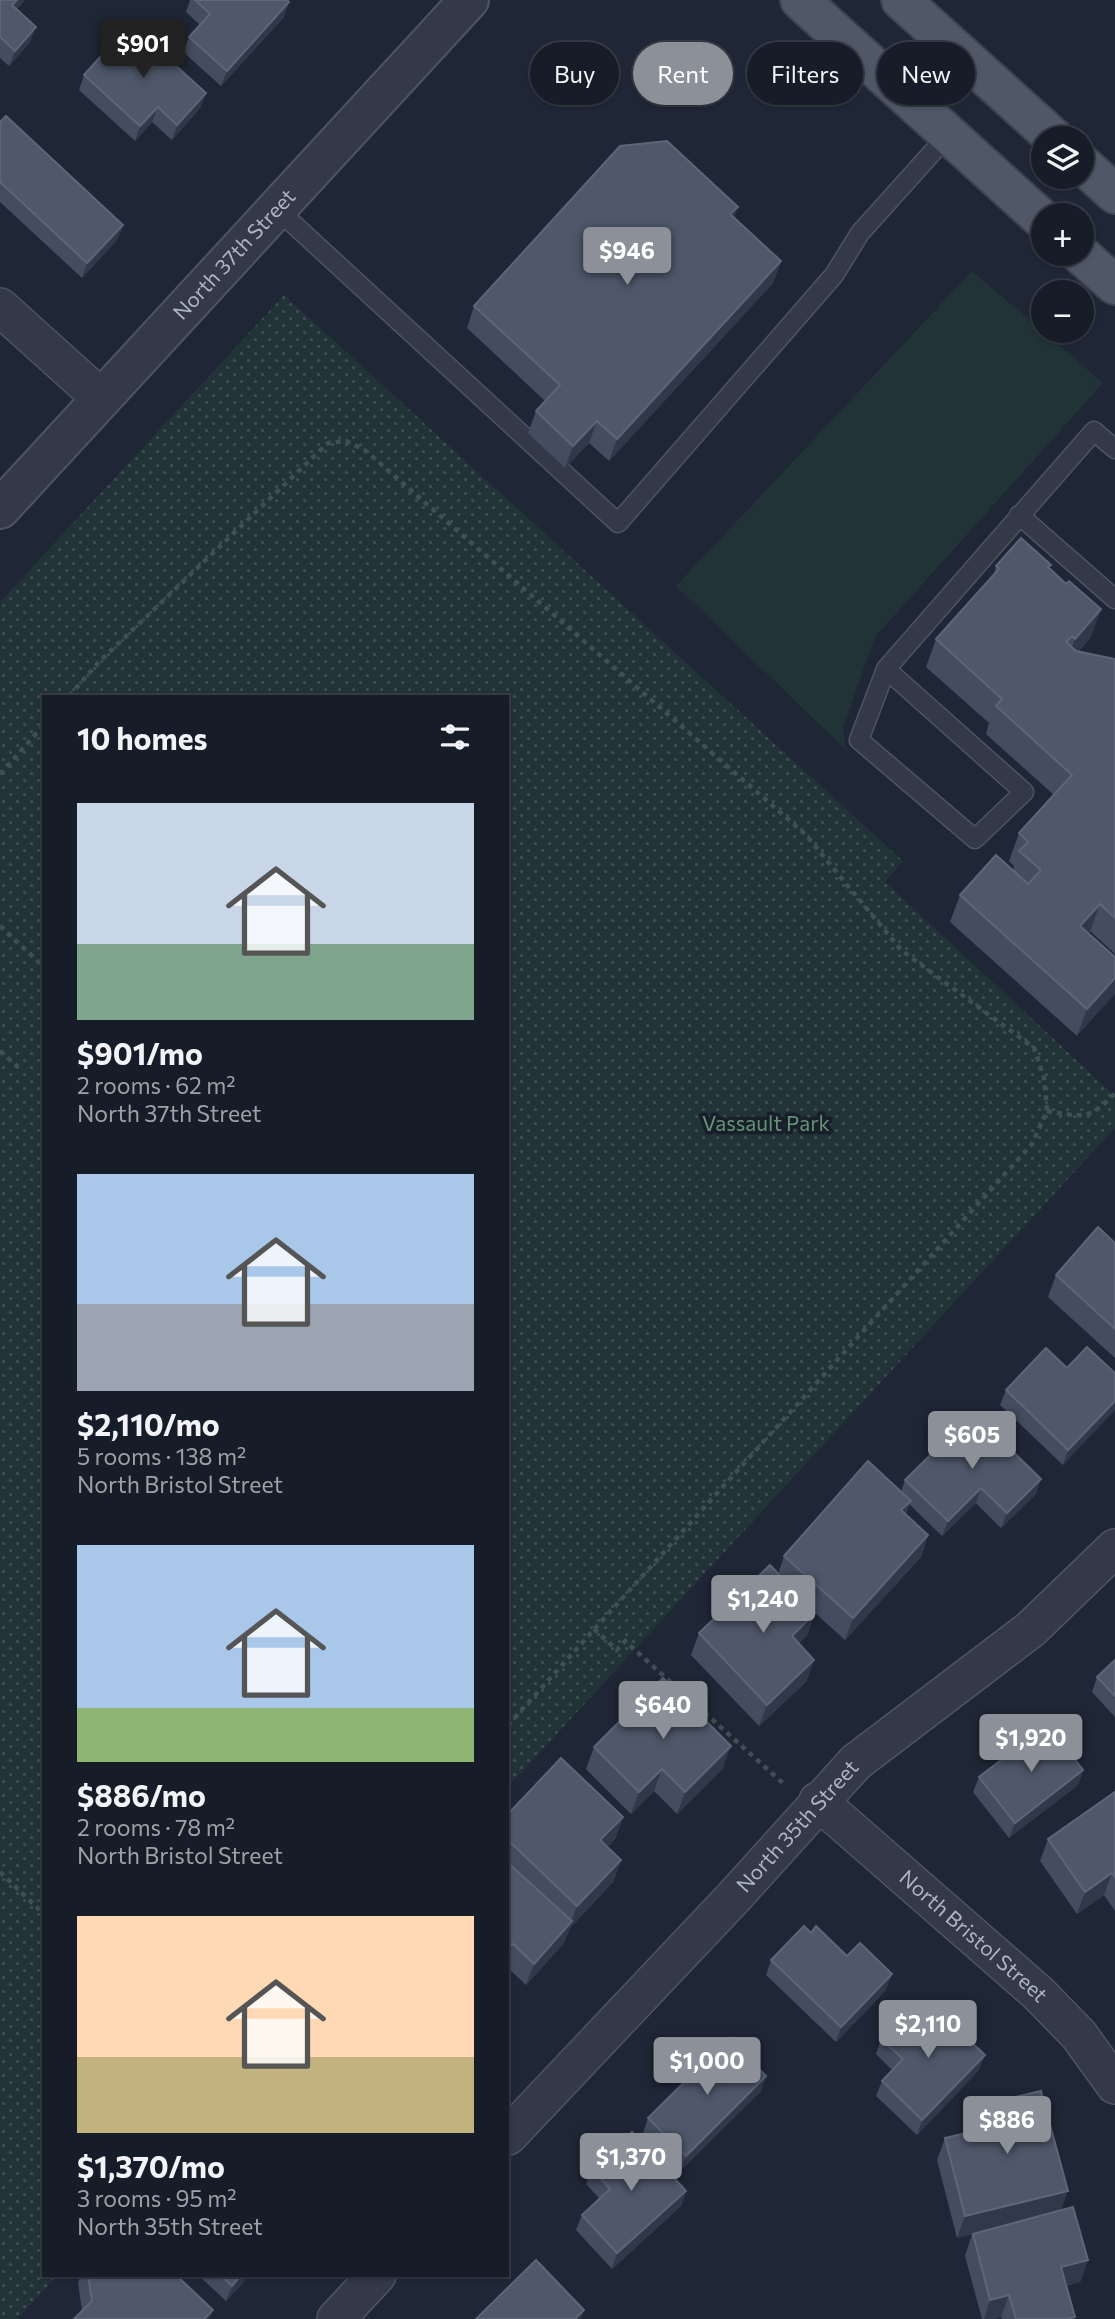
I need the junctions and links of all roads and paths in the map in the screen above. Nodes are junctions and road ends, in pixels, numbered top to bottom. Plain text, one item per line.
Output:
1 (469, 0) edge
2 (800, 0) edge
3 (901, 0) edge
4 (1041, 126) edge
5 (948, 135) junction
6 (1094, 175) edge
7 (1115, 194) edge
8 (276, 209) junction
9 (1031, 209) edge
10 (1094, 266) edge
11 (1115, 285) edge
12 (0, 307) edge
13 (102, 399) junction
14 (1115, 449) edge
15 (0, 509) edge
16 (1019, 515) junction
17 (1115, 600) edge
18 (886, 669) junction
19 (70, 695) edge
20 (42, 727) edge
21 (0, 774) edge
22 (0, 926) edge
23 (42, 965) edge
24 (0, 1051) edge
25 (18, 1067) dead end
26 (1115, 1093) edge
27 (1047, 1111) junction
28 (1115, 1548) edge
29 (594, 1629) junction
30 (509, 1724) edge
31 (815, 1805) junction
32 (0, 1872) edge
33 (42, 1911) edge
34 (1115, 2085) edge
35 (509, 2135) edge
36 (375, 2277) edge
37 (336, 2319) edge

1 - 8 street, North 37th Street
2 - 5 main road
3 - 4 main road
5 - 8 lane
5 - 9 main road
6 - 7 main road
8 - 13 street, North 37th Street
10 - 11 main road
12 - 13 street
13 - 15 street, North 37th Street
14 - 16 lane
16 - 17 lane
16 - 18 lane
18 - 18 lane
19 - 27 path
20 - 21 path
22 - 23 path
24 - 25 path
26 - 27 path
27 - 29 path
28 - 31 street, North 35th Street
29 - 30 path
29 - 31 path
31 - 34 street, North Bristol Street
31 - 35 street, North 35th Street
32 - 33 path
36 - 37 street

